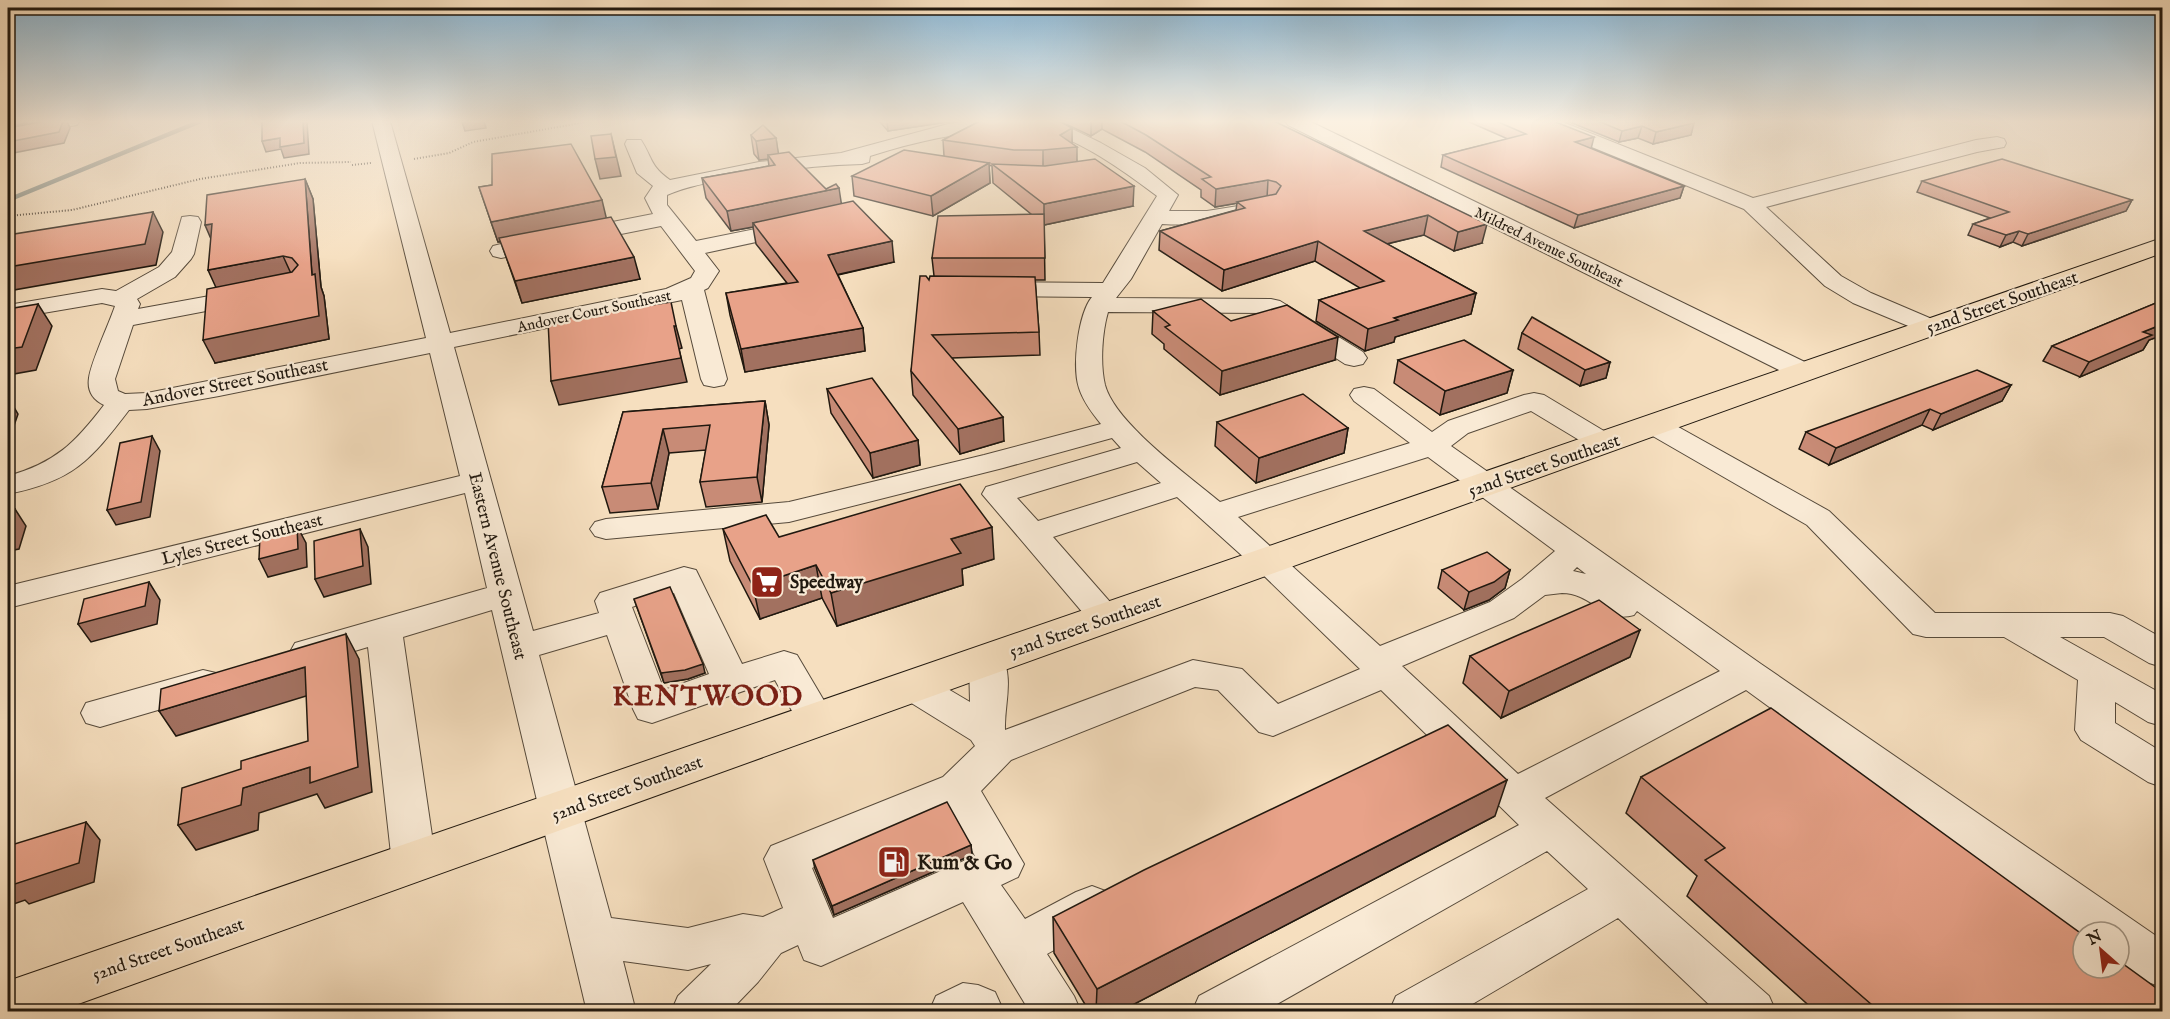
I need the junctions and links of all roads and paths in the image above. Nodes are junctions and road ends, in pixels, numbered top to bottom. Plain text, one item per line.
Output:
1 (266, 169) edge
2 (394, 169) edge
3 (645, 169) edge
4 (755, 169) edge
5 (1104, 169) edge
6 (1132, 169) edge
7 (1391, 169) edge
8 (1662, 169) edge
9 (1890, 169) edge
10 (1092, 171) edge
11 (668, 187) junction
12 (1751, 205) junction
13 (1268, 206) edge
14 (8, 216) edge
15 (1156, 217) junction
16 (667, 218) junction
17 (190, 222) dead end
18 (810, 224) edge
19 (2161, 247) edge
20 (690, 249) junction
21 (501, 251) edge
22 (691, 287) junction
23 (968, 289) edge
24 (271, 291) edge
25 (1104, 298) junction
26 (121, 309) junction
27 (8, 312) edge
28 (1930, 327) junction
29 (440, 342) junction
30 (1354, 358) dead end
31 (1804, 372) junction
32 (714, 379) dead end
33 (1364, 395) dead end
34 (120, 402) junction
35 (1654, 425) junction
36 (1117, 428) junction
37 (1604, 443) junction
38 (1432, 446) junction
39 (1143, 451) junction
40 (477, 481) junction
41 (8, 485) edge
42 (1182, 486) junction
43 (1483, 486) junction
44 (1215, 514) junction
45 (606, 529) dead end
46 (1032, 533) junction
47 (1576, 550) junction
48 (1270, 562) junction
49 (1535, 586) junction
50 (506, 594) junction
51 (8, 597) edge
52 (1629, 614) junction
53 (619, 619) junction
54 (1107, 619) junction
55 (2011, 625) junction
56 (384, 630) junction
57 (519, 648) junction
58 (2163, 654) edge
59 (282, 660) edge
60 (987, 661) junction
61 (1380, 668) junction
62 (236, 673) edge
63 (1748, 673) junction
64 (2097, 674) junction
65 (731, 681) junction
66 (913, 686) junction
67 (2163, 712) edge
68 (100, 713) dead end
69 (817, 721) junction
70 (1449, 734) junction
71 (991, 739) junction
72 (1409, 753) edge
73 (2163, 771) edge
74 (958, 788) junction
75 (1514, 795) junction
76 (560, 812) junction
77 (1550, 829) junction
78 (414, 863) junction
79 (951, 882) junction
80 (1126, 889) edge
81 (1622, 893) junction
82 (810, 918) junction
83 (2097, 920) edge
84 (592, 936) junction
85 (765, 939) junction
86 (2131, 944) edge
87 (1017, 947) junction
88 (2163, 966) edge
89 (8, 1005) edge
90 (612, 1011) edge
91 (695, 1011) edge
92 (953, 1011) edge
93 (980, 1011) edge
94 (1057, 1011) edge
95 (1216, 1011) edge
96 (1413, 1011) edge
97 (1752, 1011) edge

1 - 14 path
2 - 29 street, Eastern Avenue Southeast
3 - 11 street
4 - 11 street
5 - 10 street
6 - 15 street
7 - 31 street, Mildred Avenue Southeast
8 - 12 street
9 - 12 street
11 - 16 street, Andover Court Southeast
12 - 28 street
13 - 15 street
15 - 25 street
16 - 20 street, Andover Court Southeast
16 - 21 street
17 - 26 street
18 - 20 street
19 - 28 main road, 52nd Street Southeast
20 - 22 street, Andover Court Southeast
22 - 29 street, Andover Court Southeast
22 - 32 street
23 - 25 street
24 - 26 street
25 - 30 street
25 - 36 street
26 - 27 street
26 - 34 street, Andover Street Southeast
28 - 31 main road, 52nd Street Southeast
29 - 34 street, Andover Street Southeast
29 - 40 street, Eastern Avenue Southeast
31 - 35 main road, 52nd Street Southeast
33 - 38 street
34 - 41 street
35 - 37 main road, 52nd Street Southeast
35 - 55 street
36 - 39 street
36 - 45 street
37 - 38 street
37 - 43 main road, 52nd Street Southeast
38 - 43 street
38 - 44 street
39 - 42 street
39 - 46 street
40 - 50 street, Eastern Avenue Southeast
40 - 51 street, Lyles Street Southeast
42 - 44 street
42 - 46 street
43 - 47 street
43 - 48 main road, 52nd Street Southeast
44 - 48 street
46 - 54 street
47 - 49 street
47 - 52 street
48 - 54 main road, 52nd Street Southeast
48 - 61 street
49 - 52 street
49 - 61 street
50 - 56 street
50 - 57 street, Eastern Avenue Southeast
52 - 63 street
53 - 57 street
53 - 65 street
53 - 65 street
54 - 60 main road, 52nd Street Southeast
55 - 58 street
55 - 64 street
56 - 59 street
56 - 78 street
57 - 76 street, Eastern Avenue Southeast
60 - 66 main road, 52nd Street Southeast
60 - 71 street
61 - 70 street
61 - 71 street
62 - 68 street
63 - 75 street
63 - 83 street
64 - 67 street
64 - 73 street
65 - 69 street
66 - 69 main road, 52nd Street Southeast
66 - 71 street
69 - 76 main road, 52nd Street Southeast
70 - 72 street
70 - 75 street
71 - 74 street
74 - 79 street
74 - 82 street
75 - 77 street
76 - 78 main road, 52nd Street Southeast
76 - 84 street, Eastern Avenue Southeast
77 - 81 street
77 - 95 street
78 - 89 main road, 52nd Street Southeast
79 - 82 street
79 - 87 street
80 - 87 street
81 - 96 street
81 - 97 street
82 - 85 street
84 - 85 street
84 - 90 street, Eastern Avenue Southeast
85 - 91 street
86 - 88 street
87 - 94 street
92 - 93 street

